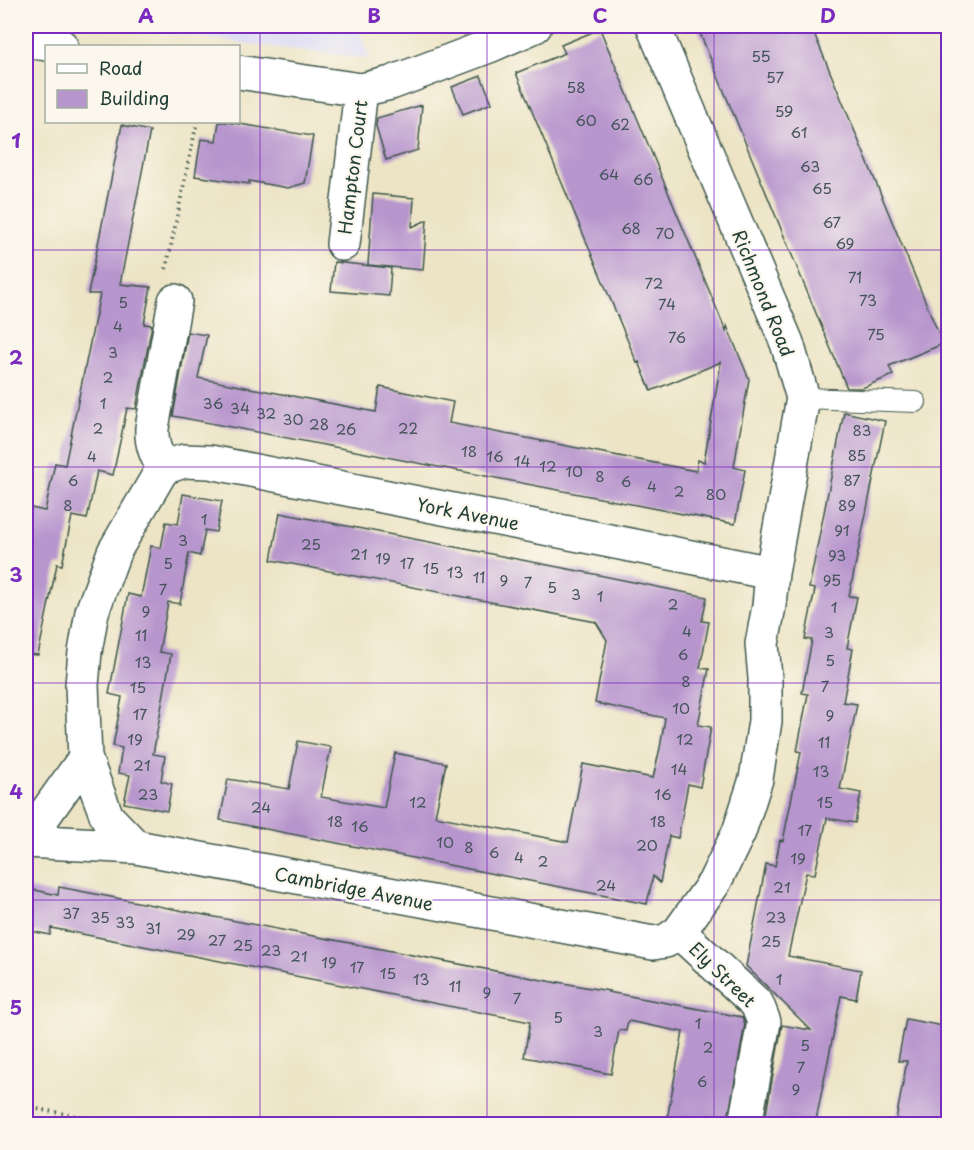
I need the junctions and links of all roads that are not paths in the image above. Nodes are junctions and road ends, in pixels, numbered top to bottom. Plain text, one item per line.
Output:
1 (535, 26) edge
2 (653, 26) edge
3 (26, 41) edge
4 (54, 45) edge
5 (240, 72) edge
6 (361, 90) junction
7 (343, 244) dead end
8 (176, 301) road end
9 (803, 398) junction
10 (916, 402) dead end
11 (163, 468) junction
12 (772, 573) junction
13 (85, 758) junction
14 (26, 841) edge
15 (135, 847) junction
16 (679, 932) junction
17 (745, 1125) edge

1 - 6 street
2 - 9 street, Richmond Road
3 - 4 street
5 - 6 street
6 - 7 street, Hampton Court
8 - 11 street
9 - 10 lane
9 - 12 street, Richmond Road
11 - 12 street, York Avenue
11 - 13 street
12 - 16 street, Richmond Road
13 - 14 street
13 - 15 street
14 - 15 street, Cambridge Avenue
15 - 16 street, Cambridge Avenue
16 - 17 street, Ely Street

